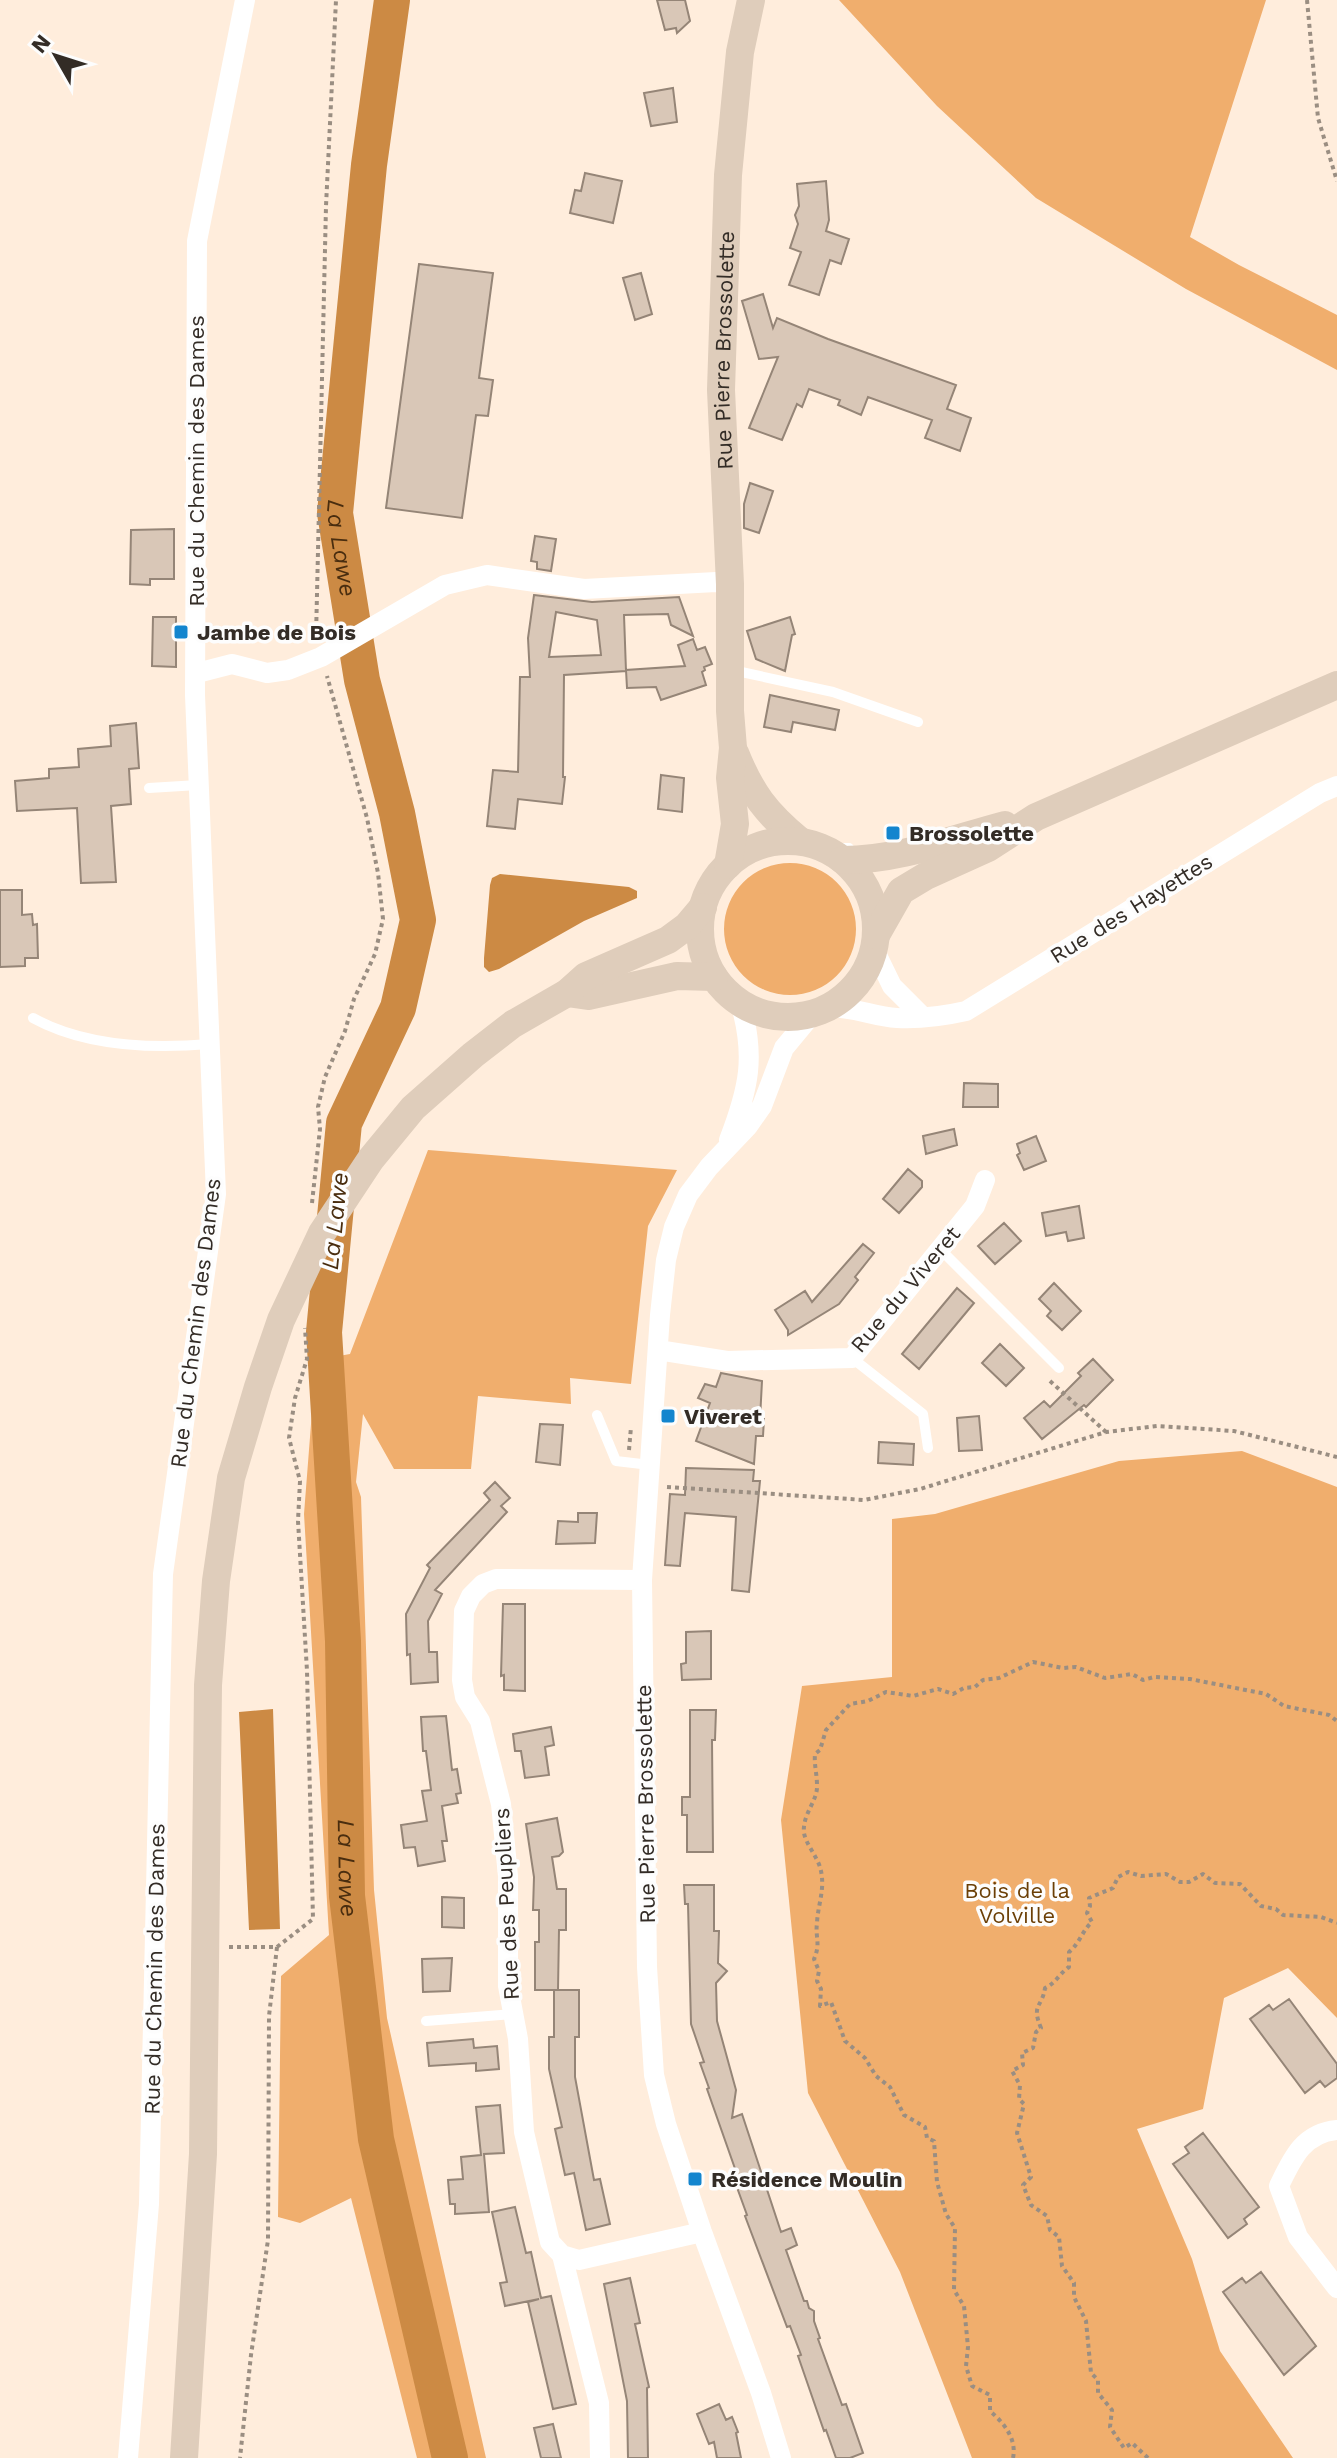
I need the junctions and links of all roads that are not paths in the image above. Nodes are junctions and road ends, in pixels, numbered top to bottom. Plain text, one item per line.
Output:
1 (245, 0) edge
2 (751, 0) edge
3 (730, 584) junction
4 (730, 670) junction
5 (197, 673) junction
6 (1337, 685) edge
7 (918, 722) dead end
8 (733, 748) junction
9 (198, 785) junction
10 (1337, 786) edge
11 (149, 788) dead end
12 (1036, 817) junction
13 (942, 831) dead end
14 (830, 849) junction
15 (728, 865) junction
16 (703, 907) junction
17 (875, 942) junction
18 (725, 988) junction
19 (567, 993) junction
20 (820, 1010) junction
21 (527, 1014) junction
22 (921, 1015) junction
23 (33, 1018) dead end
24 (210, 1044) junction
25 (726, 1147) junction
26 (985, 1180) dead end
27 (939, 1248) junction
28 (658, 1350) junction
29 (852, 1358) junction
30 (1059, 1368) road end
31 (597, 1415) dead end
32 (928, 1448) dead end
33 (650, 1465) junction
34 (642, 1580) junction
35 (512, 2014) junction
36 (426, 2021) dead end
37 (1337, 2130) edge
38 (702, 2232) junction
39 (562, 2255) junction
40 (1337, 2288) edge
41 (128, 2458) edge
42 (184, 2458) edge
43 (600, 2458) edge
44 (781, 2458) edge

1 - 5 street, Rue du Chemin des Dames
2 - 3 main road, Rue Pierre Brossolette
3 - 4 main road, Rue Pierre Brossolette
3 - 5 street
4 - 7 lane
4 - 8 main road, Rue Pierre Brossolette
5 - 9 street, Rue du Chemin des Dames
6 - 12 main road
8 - 14 main road, Rue Pierre Brossolette
8 - 15 main road, Rue Pierre Brossolette
9 - 11 lane
9 - 24 street, Rue du Chemin des Dames
10 - 22 street, Rue des Hayettes
12 - 13 lane
12 - 14 main road
12 - 17 main road
14 - 15 main road
14 - 17 main road
15 - 16 main road
16 - 18 main road
16 - 19 main road
17 - 20 main road
17 - 22 street
18 - 19 main road
18 - 20 main road
18 - 21 lane
18 - 25 street, Rue Pierre Brossolette
19 - 21 main road
20 - 22 street, Rue des Hayettes
20 - 25 street, Rue Pierre Brossolette
21 - 42 main road
23 - 24 lane
24 - 41 street, Rue du Chemin des Dames
25 - 28 street, Rue Pierre Brossolette
26 - 27 street, Rue du Viveret
27 - 29 street, Rue du Viveret
27 - 30 lane
28 - 29 street, Rue du Viveret
28 - 33 street, Rue Pierre Brossolette
29 - 32 lane
31 - 33 lane
33 - 34 street, Rue Pierre Brossolette
34 - 35 street, Rue des Peupliers
34 - 38 street, Rue Pierre Brossolette
35 - 36 lane, Rue des Peupliers
35 - 39 street, Rue des Peupliers
37 - 40 street
38 - 39 street
38 - 44 street, Rue Pierre Brossolette
39 - 43 street, Rue des Peupliers

